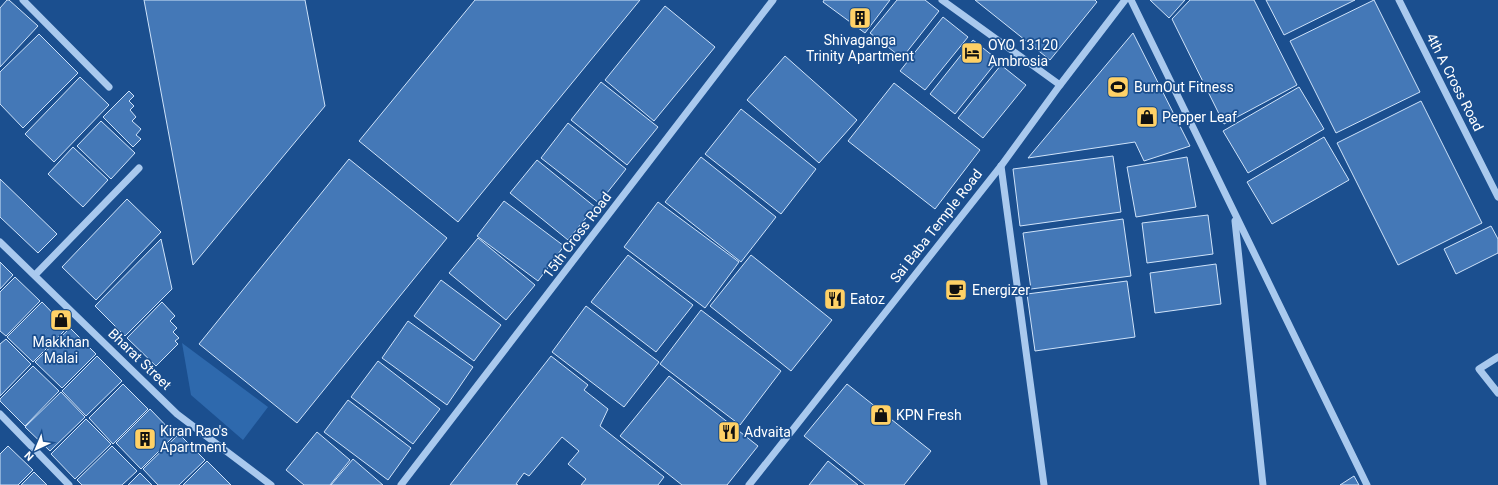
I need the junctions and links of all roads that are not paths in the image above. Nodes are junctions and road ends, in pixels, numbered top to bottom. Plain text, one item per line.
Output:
1 (23, 0) edge
2 (773, 0) edge
3 (942, 0) edge
4 (1125, 0) edge
5 (1131, 0) edge
6 (1399, 0) edge
7 (1060, 85) junction
8 (109, 87) dead end
9 (1001, 166) junction
10 (139, 168) dead end
11 (1498, 197) edge
12 (1235, 214) junction
13 (0, 242) edge
14 (35, 275) junction
15 (1498, 357) edge
16 (1498, 393) edge
17 (0, 414) edge
18 (69, 485) edge
19 (271, 485) edge
20 (401, 485) edge
21 (750, 485) edge
22 (1044, 485) edge
23 (1263, 485) edge
24 (1367, 485) edge

1 - 8 street
2 - 20 street, 15th Cross Road
3 - 7 street
4 - 7 street, Sai Baba Temple Road
5 - 12 street
6 - 11 street, 4th A Cross Road
7 - 9 street, Sai Baba Temple Road
9 - 21 street, Sai Baba Temple Road
9 - 22 street
10 - 14 street
12 - 23 street
12 - 24 street
13 - 14 street, Bharat Street
14 - 19 street, Bharat Street
15 - 16 street
17 - 18 street

